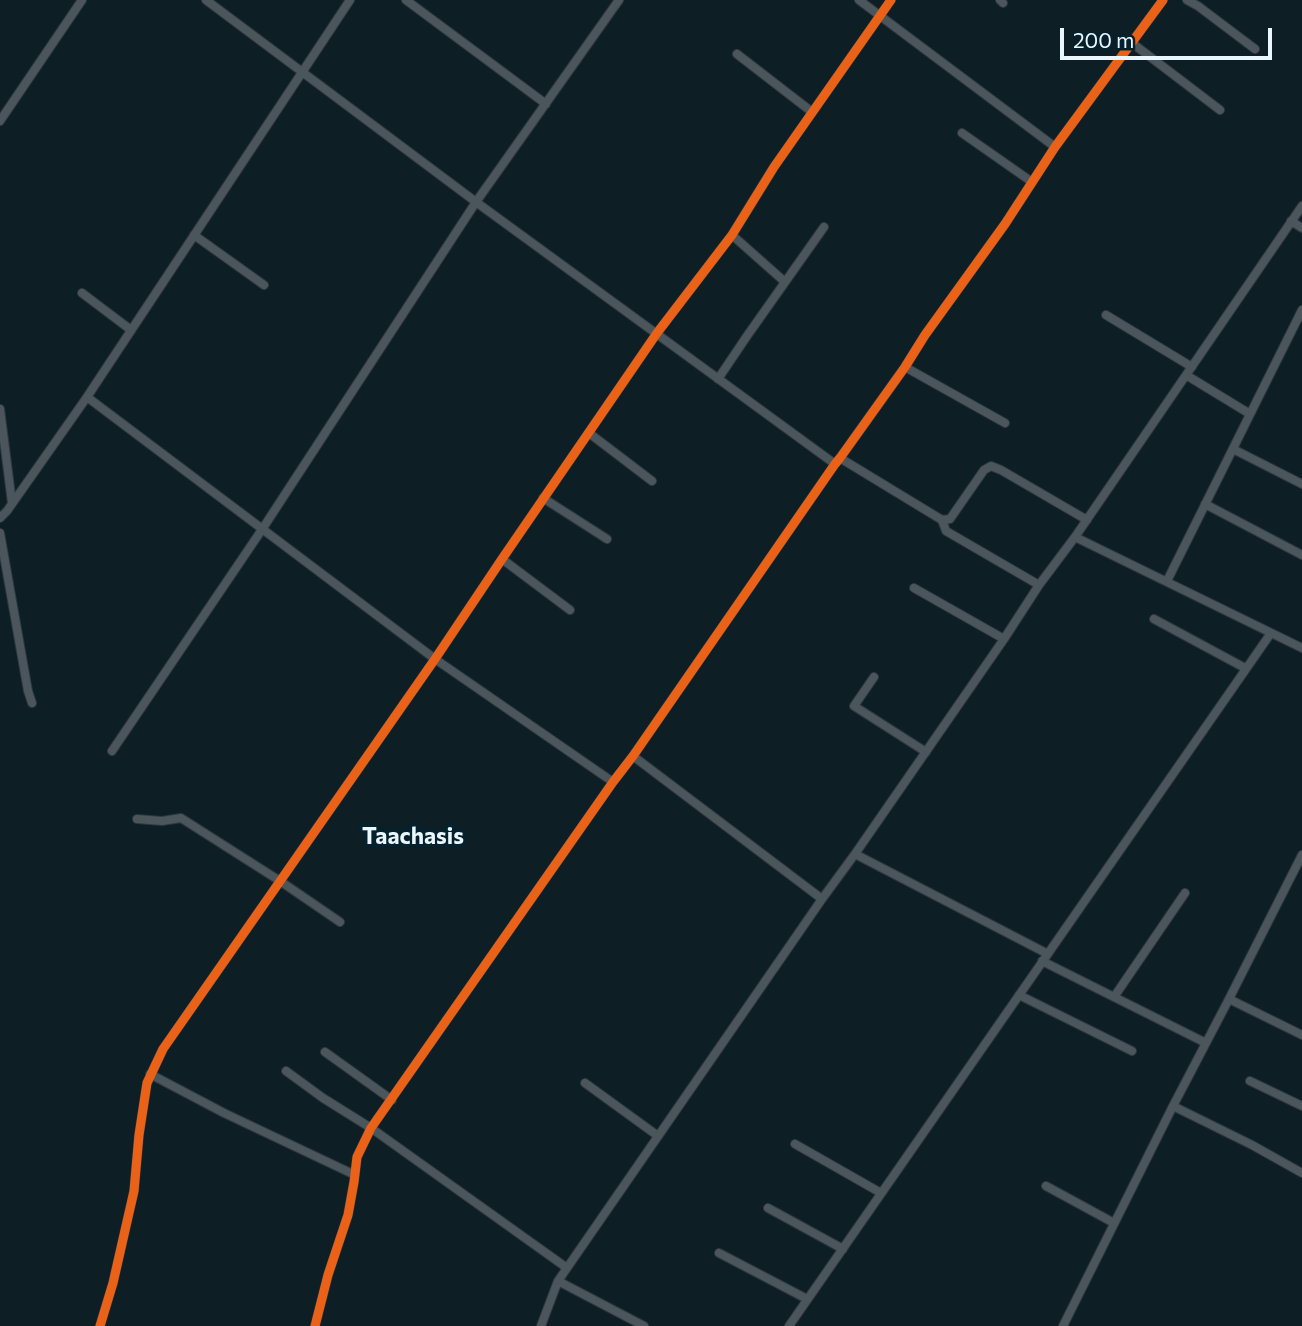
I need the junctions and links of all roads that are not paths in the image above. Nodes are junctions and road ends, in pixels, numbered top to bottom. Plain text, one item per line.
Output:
1 (82, 0) edge
2 (206, 0) edge
3 (351, 0) edge
4 (405, 0) edge
5 (619, 0) edge
6 (859, 0) edge
7 (891, 0) edge
8 (1163, 0) edge
9 (1187, 0) edge
10 (880, 16) junction
11 (1132, 43) junction
12 (1255, 50) dead end
13 (737, 54) dead end
14 (303, 72) junction
15 (546, 104) junction
16 (1220, 110) dead end
17 (812, 112) junction
18 (0, 121) edge
19 (962, 133) dead end
20 (1055, 147) junction
21 (1032, 182) junction
22 (476, 202) junction
23 (1302, 206) edge
24 (1291, 221) junction
25 (824, 227) dead end
26 (1302, 228) edge
27 (194, 235) junction
28 (733, 235) junction
29 (785, 282) junction
30 (264, 285) dead end
31 (82, 293) dead end
32 (1302, 310) edge
33 (1106, 315) dead end
34 (131, 330) junction
35 (657, 333) junction
36 (905, 367) junction
37 (1192, 367) junction
38 (1186, 375) junction
39 (718, 379) junction
40 (87, 397) junction
41 (0, 409) edge
42 (1250, 414) junction
43 (1005, 423) dead end
44 (589, 433) junction
45 (1233, 449) junction
46 (837, 461) junction
47 (652, 481) dead end
48 (1302, 484) edge
49 (543, 498) junction
50 (12, 503) junction
51 (1205, 504) junction
52 (0, 519) edge
53 (942, 520) junction
54 (1087, 520) junction
55 (263, 528) junction
56 (0, 533) edge
57 (1075, 537) junction
58 (607, 539) dead end
59 (1302, 555) edge
60 (502, 559) junction
61 (1167, 581) junction
62 (1039, 585) junction
63 (914, 588) dead end
64 (570, 610) dead end
65 (1154, 619) dead end
66 (1271, 633) junction
67 (1004, 639) junction
68 (1302, 648) edge
69 (435, 659) junction
70 (1245, 668) junction
71 (874, 677) dead end
72 (32, 703) dead end
73 (112, 751) dead end
74 (926, 752) junction
75 (633, 756) junction
76 (613, 782) junction
77 (137, 819) dead end
78 (855, 854) junction
79 (1302, 855) edge
80 (280, 881) junction
81 (1185, 893) dead end
82 (822, 899) junction
83 (340, 922) dead end
84 (1048, 954) junction
85 (1042, 961) junction
86 (1018, 995) junction
87 (1114, 997) junction
88 (1229, 999) junction
89 (1302, 1035) edge
90 (1206, 1043) junction
91 (1132, 1051) dead end
92 (325, 1052) dead end
93 (286, 1071) dead end
94 (150, 1074) junction
95 (1250, 1081) dead end
96 (585, 1083) dead end
97 (392, 1100) junction
98 (1172, 1106) junction
99 (1302, 1106) edge
100 (371, 1128) junction
101 (658, 1136) junction
102 (795, 1144) dead end
103 (1302, 1173) edge
104 (355, 1175) junction
105 (1046, 1186) dead end
106 (881, 1193) junction
107 (768, 1208) dead end
108 (1114, 1223) junction
109 (843, 1249) junction
110 (719, 1252) dead end
111 (567, 1268) junction
112 (558, 1281) junction
113 (807, 1299) junction
114 (100, 1326) edge
115 (315, 1326) edge
116 (541, 1326) edge
117 (644, 1326) edge
118 (789, 1326) edge
119 (1063, 1326) edge

1 - 18 street
2 - 14 street
3 - 14 street
4 - 15 street
5 - 15 street
6 - 10 street
7 - 10 street
8 - 11 street
9 - 12 street
10 - 17 street
10 - 20 street
11 - 16 street
11 - 20 street
13 - 17 street
14 - 22 street
14 - 27 street
15 - 22 street
17 - 28 street
19 - 21 street
20 - 21 street
21 - 36 street
22 - 35 street
22 - 55 street
23 - 24 street
24 - 26 street
24 - 37 street
25 - 29 street
27 - 30 street
27 - 34 street
28 - 29 street
28 - 35 street
29 - 39 street
31 - 34 street
32 - 42 street
33 - 37 street
34 - 40 street
35 - 39 street
35 - 44 street
36 - 43 street
36 - 46 street
37 - 38 street
38 - 42 street
38 - 54 street
39 - 46 street
40 - 50 street
40 - 55 street
41 - 50 street
42 - 45 street
44 - 47 street
44 - 49 street
45 - 48 street
45 - 51 street
46 - 53 street
46 - 75 street
49 - 58 street
49 - 60 street
50 - 52 street
51 - 59 street
51 - 61 street
53 - 54 street
53 - 62 street
54 - 57 street
55 - 69 street
55 - 73 street
56 - 72 street
57 - 61 street
57 - 62 street
60 - 64 street
60 - 69 street
61 - 66 street
62 - 67 street
63 - 67 street
65 - 70 street
66 - 68 street
66 - 70 street
67 - 74 street
69 - 76 street
69 - 80 street
70 - 84 street
71 - 74 street
74 - 78 street
75 - 76 street
75 - 82 street
76 - 97 street
77 - 80 street
78 - 82 street
78 - 84 street
79 - 88 street
80 - 83 street
80 - 94 street
81 - 87 street
82 - 101 street
84 - 85 street
85 - 86 street
85 - 87 street
86 - 91 street
86 - 106 street
87 - 90 street
88 - 89 street
88 - 90 street
90 - 98 street
92 - 97 street
93 - 100 street
94 - 104 street
94 - 114 street
95 - 99 street
96 - 101 street
97 - 100 street
98 - 103 street
98 - 108 street
100 - 104 street
100 - 111 street
101 - 111 street
102 - 106 street
104 - 115 street
105 - 108 street
106 - 109 street
107 - 109 street
108 - 119 street
109 - 113 street
110 - 113 street
111 - 112 street
112 - 116 street
112 - 117 street
113 - 118 street

